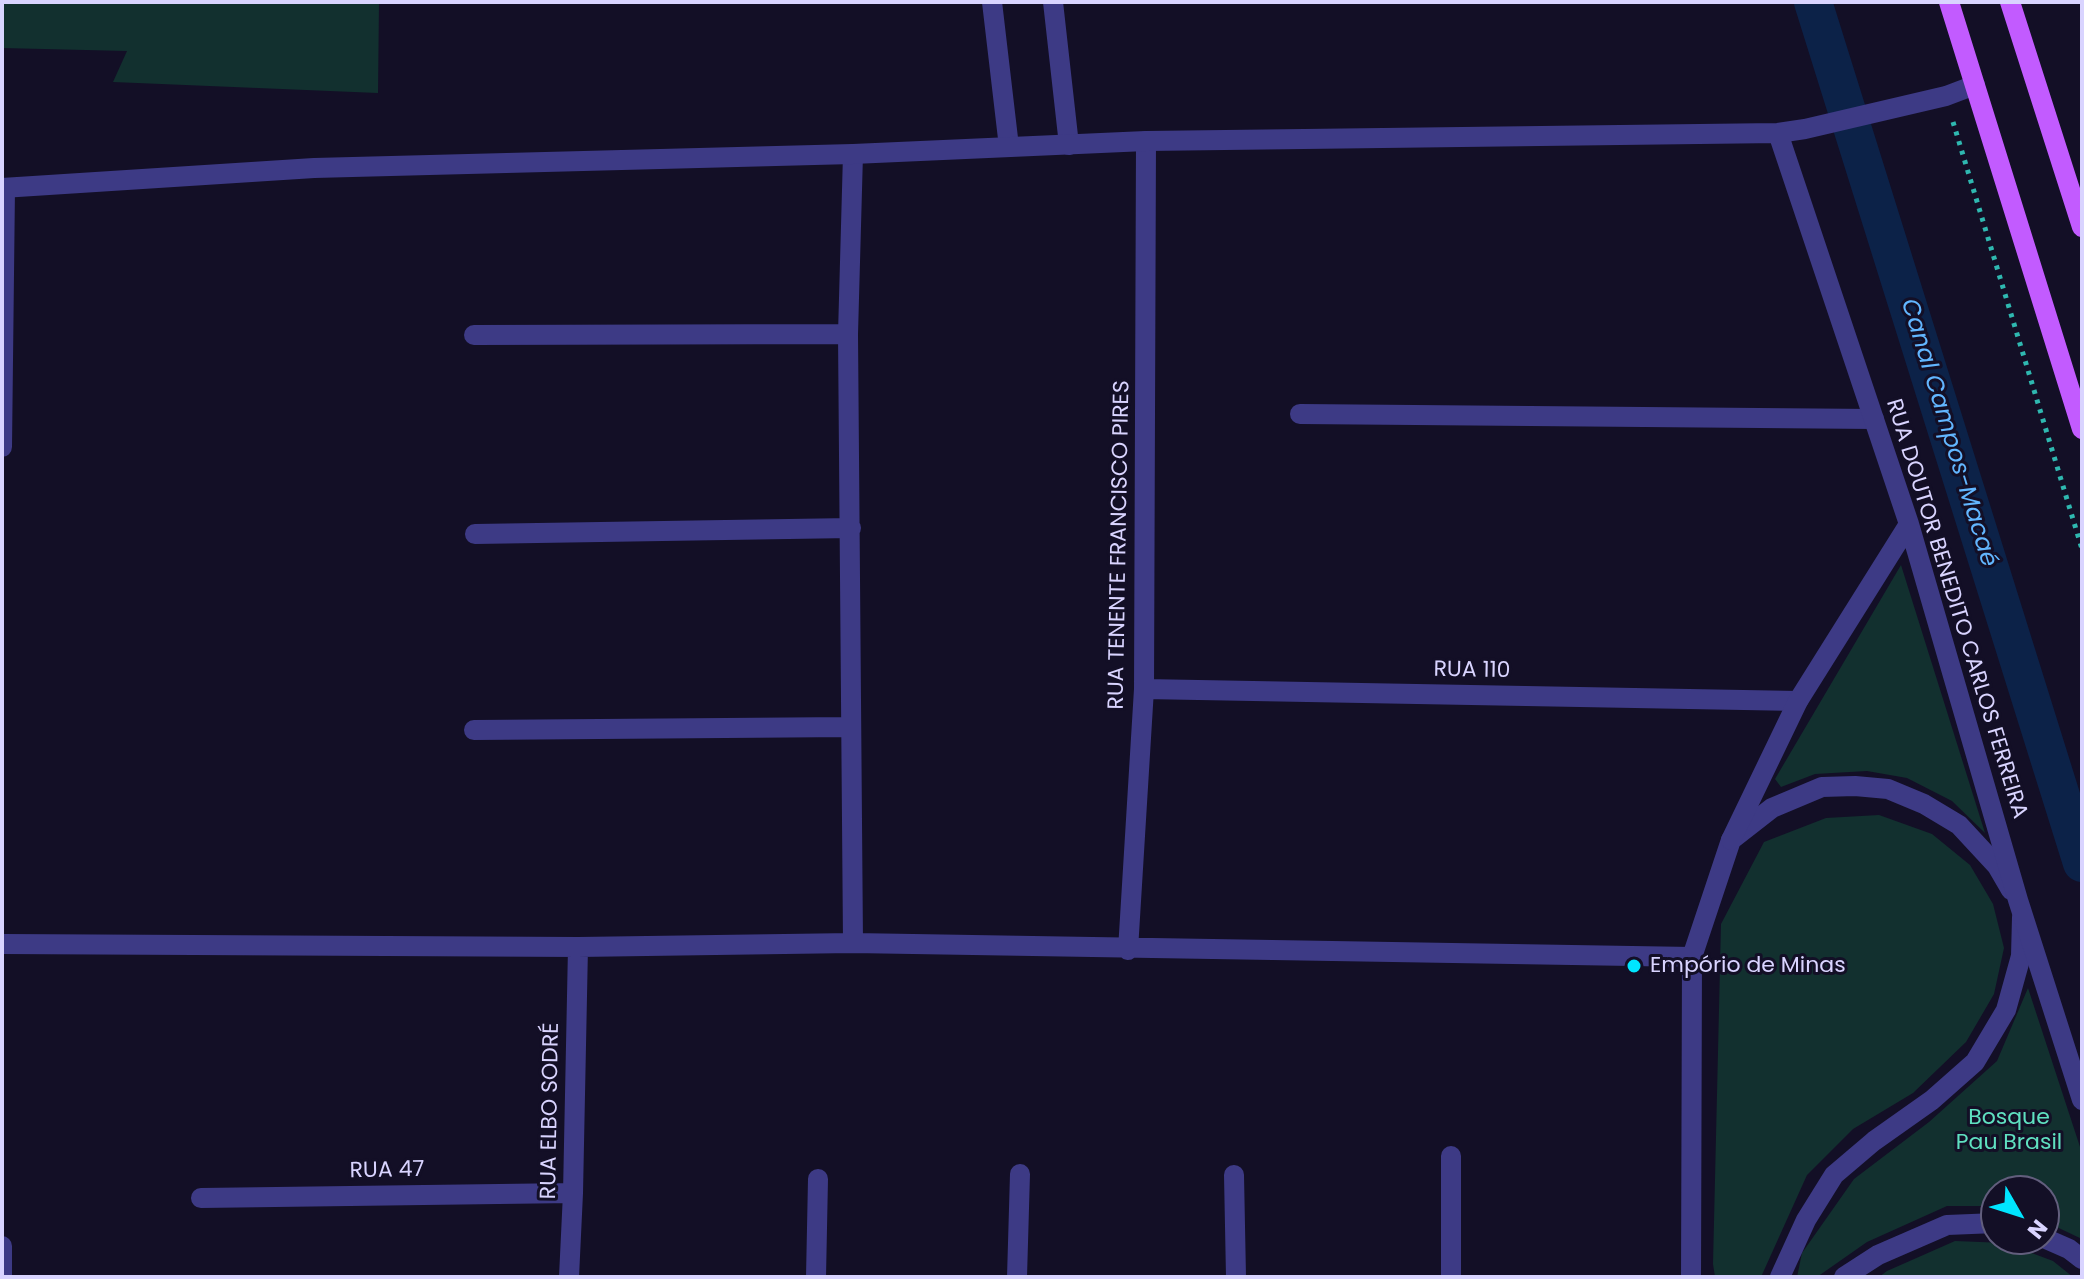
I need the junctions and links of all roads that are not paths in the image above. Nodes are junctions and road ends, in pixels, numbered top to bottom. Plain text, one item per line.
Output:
1 (992, 2) edge
2 (1053, 2) edge
3 (1949, 2) edge
4 (2010, 2) edge
5 (1975, 85) junction
6 (1778, 133) junction
7 (1146, 141) junction
8 (1069, 145) junction
9 (1009, 147) junction
10 (853, 154) junction
11 (3, 188) edge
12 (2082, 227) edge
13 (848, 334) junction
14 (474, 335) dead end
15 (1300, 414) dead end
16 (1874, 419) junction
17 (2082, 429) edge
18 (2, 447) edge
19 (1909, 524) junction
20 (851, 528) junction
21 (475, 534) dead end
22 (1144, 689) junction
23 (1798, 701) junction
24 (850, 727) junction
25 (474, 730) dead end
26 (1731, 840) junction
27 (2020, 906) junction
28 (853, 943) junction
29 (2, 944) edge
30 (578, 947) junction
31 (1128, 950) junction
32 (1692, 957) junction
33 (2082, 1100) edge
34 (1451, 1156) dead end
35 (1020, 1174) dead end
36 (1234, 1175) dead end
37 (818, 1179) dead end
38 (573, 1193) junction
39 (201, 1198) dead end
40 (1980, 1224) edge
41 (2060, 1245) edge
42 (2, 1246) edge
43 (2082, 1259) edge
44 (2, 1277) edge
45 (569, 1277) edge
46 (816, 1277) edge
47 (1017, 1277) edge
48 (1236, 1277) edge
49 (1451, 1277) edge
50 (1691, 1277) edge
51 (1780, 1277) edge
52 (1844, 1277) edge

1 - 9 street
2 - 8 street
3 - 5 main road
4 - 12 main road
5 - 6 street
5 - 17 main road
6 - 7 street
6 - 16 street, RUA DOUTOR BENEDITO CARLOS FERREIRA
7 - 8 street
7 - 22 street, RUA TENENTE FRANCISCO PIRES
8 - 9 street
9 - 10 street
10 - 11 street
10 - 13 street
11 - 18 street
13 - 14 street
13 - 20 street
15 - 16 street
16 - 19 street, RUA DOUTOR BENEDITO CARLOS FERREIRA
19 - 23 street
19 - 27 street, RUA DOUTOR BENEDITO CARLOS FERREIRA
20 - 21 street
20 - 24 street
22 - 23 street, RUA 110
22 - 31 street, RUA TENENTE FRANCISCO PIRES
23 - 26 street
24 - 25 street
24 - 28 street
26 - 27 street
26 - 32 street
27 - 33 street, RUA DOUTOR BENEDITO CARLOS FERREIRA
27 - 51 street
28 - 30 street
28 - 31 street
29 - 30 street
30 - 38 street, RUA ELBO SODRÉ
31 - 32 street
32 - 50 street
34 - 49 street
35 - 47 street
36 - 48 street
37 - 46 street
38 - 39 street, RUA 47
38 - 45 street, RUA ELBO SODRÉ
40 - 52 street
41 - 43 street
42 - 44 street

